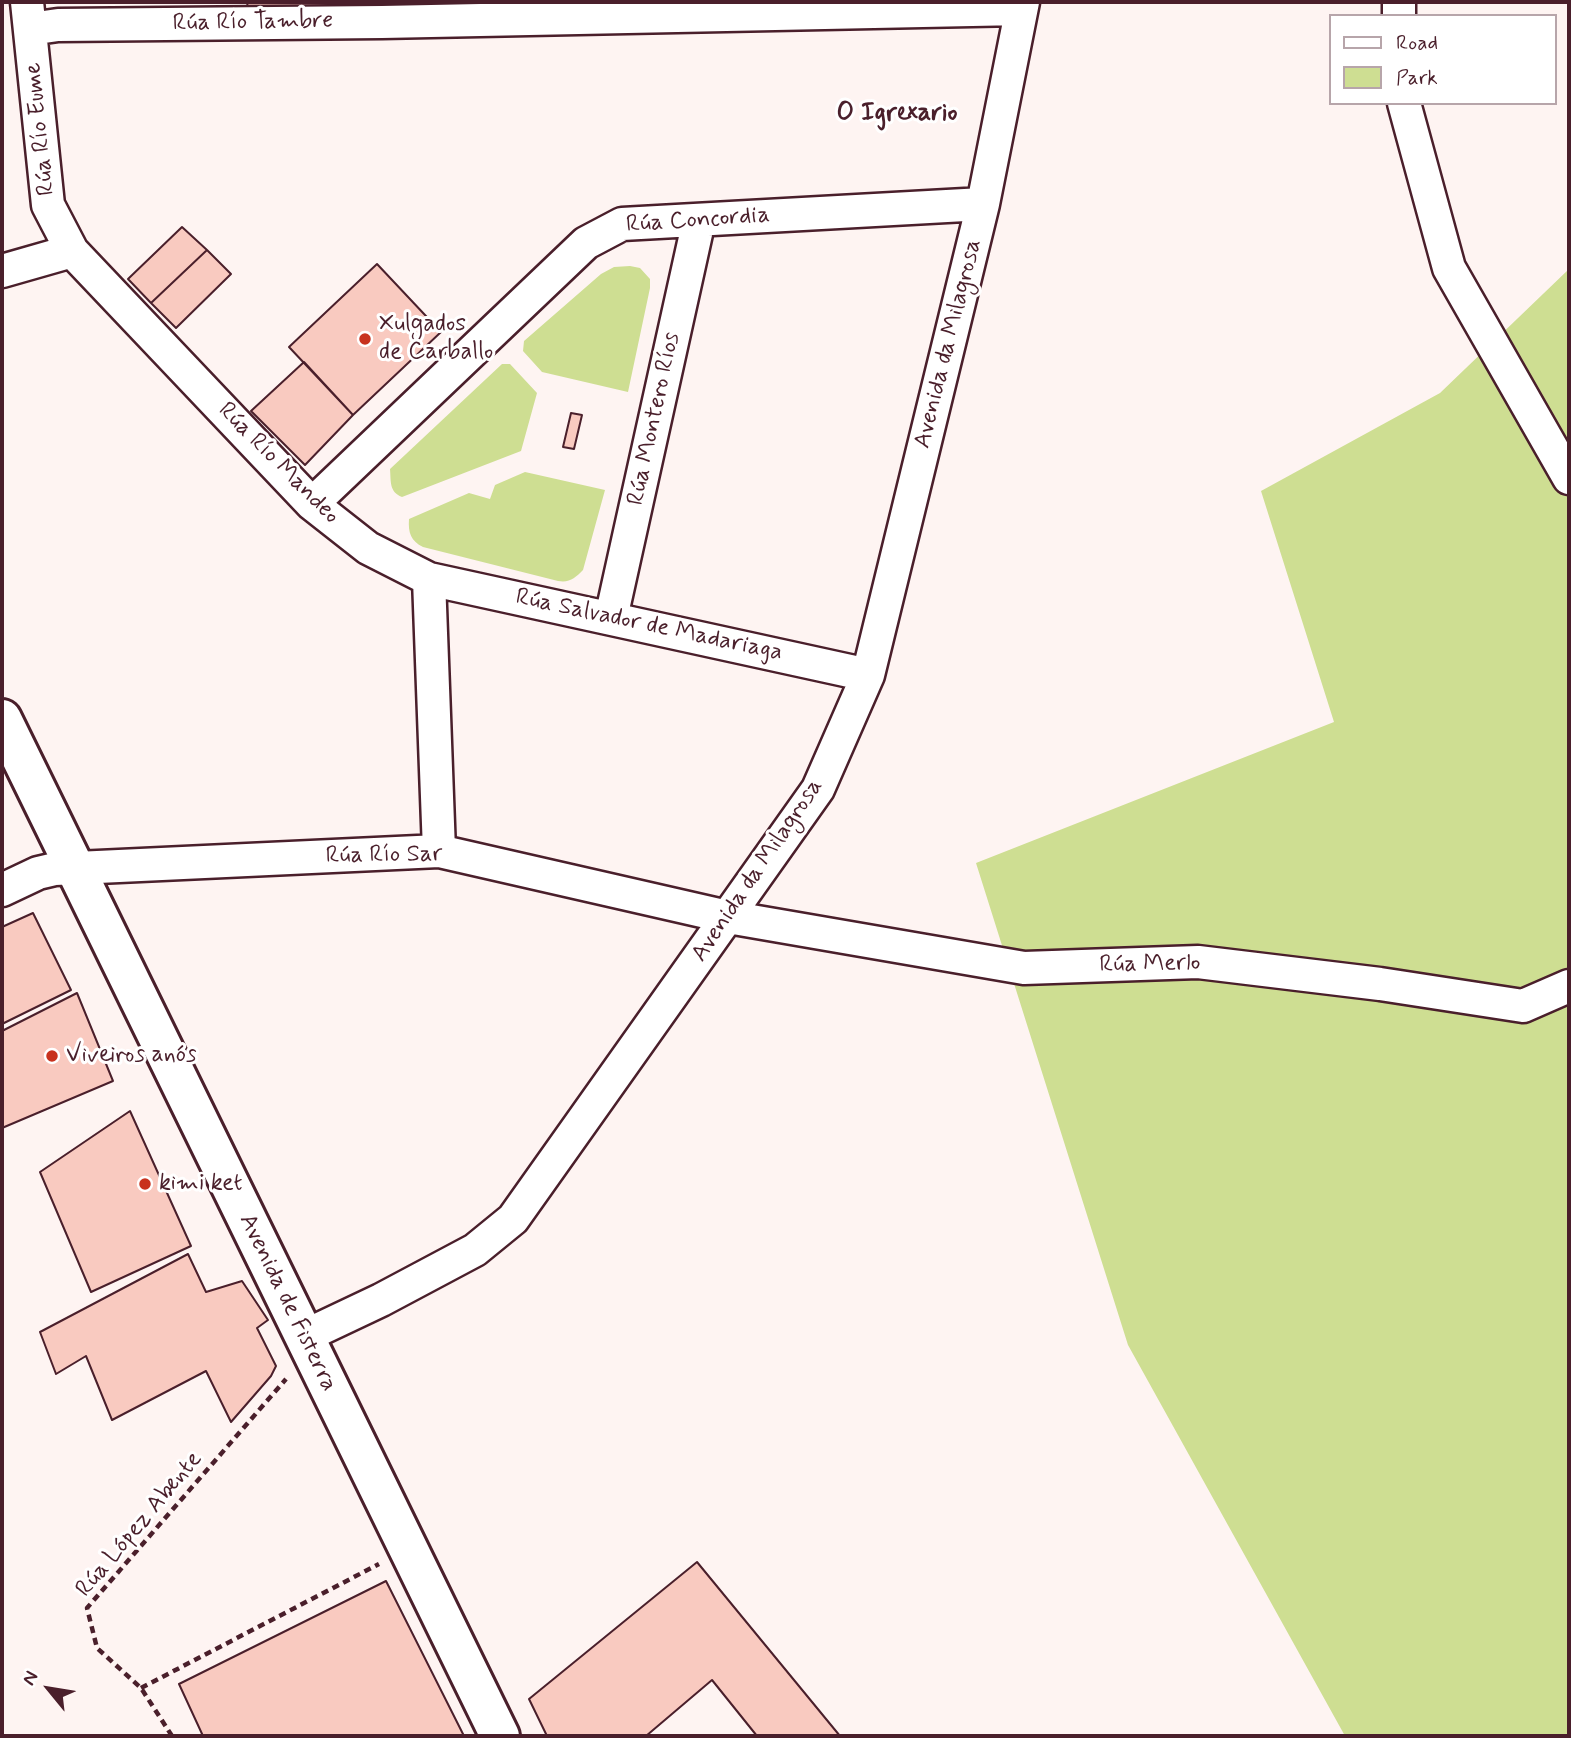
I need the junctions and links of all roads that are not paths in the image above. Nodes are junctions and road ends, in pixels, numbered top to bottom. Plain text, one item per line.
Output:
1 (1022, 5) edge
2 (382, 12) edge
3 (29, 15) edge
4 (1405, 105) edge
5 (983, 204) junction
6 (699, 220) junction
7 (72, 251) junction
8 (2, 271) edge
9 (1569, 478) edge
10 (312, 504) junction
11 (429, 579) junction
12 (611, 618) junction
13 (868, 675) junction
14 (2, 719) edge
15 (439, 851) junction
16 (74, 869) junction
17 (2, 890) edge
18 (729, 916) junction
19 (1569, 986) edge
20 (305, 1336) junction
21 (500, 1736) edge

1 - 2 street, Rúa Río Tambre
1 - 5 street, Avenida da Milagrosa
2 - 3 street, Rúa Río Tambre
3 - 7 street, Rúa Río Eume
4 - 9 street
5 - 6 street, Rúa Concordia
5 - 13 street, Avenida da Milagrosa
6 - 10 street, Rúa Concordia
6 - 12 street, Rúa Montero Ríos
7 - 8 street
7 - 10 street, Rúa Río Mandeo
10 - 11 street, Rúa Río Mandeo
11 - 12 street, Rúa Salvador de Madariaga
11 - 15 street
12 - 13 street, Rúa Salvador de Madariaga
13 - 18 street, Avenida da Milagrosa
14 - 16 main road, Avenida de Fisterra
15 - 16 street, Rúa Río Sar
15 - 18 street, Rúa Río Sar
16 - 17 street, Rúa Río Sar
16 - 20 main road, Avenida de Fisterra
18 - 19 street, Rúa Merlo
18 - 20 street, Avenida da Milagrosa
20 - 21 main road, Avenida de Fisterra

